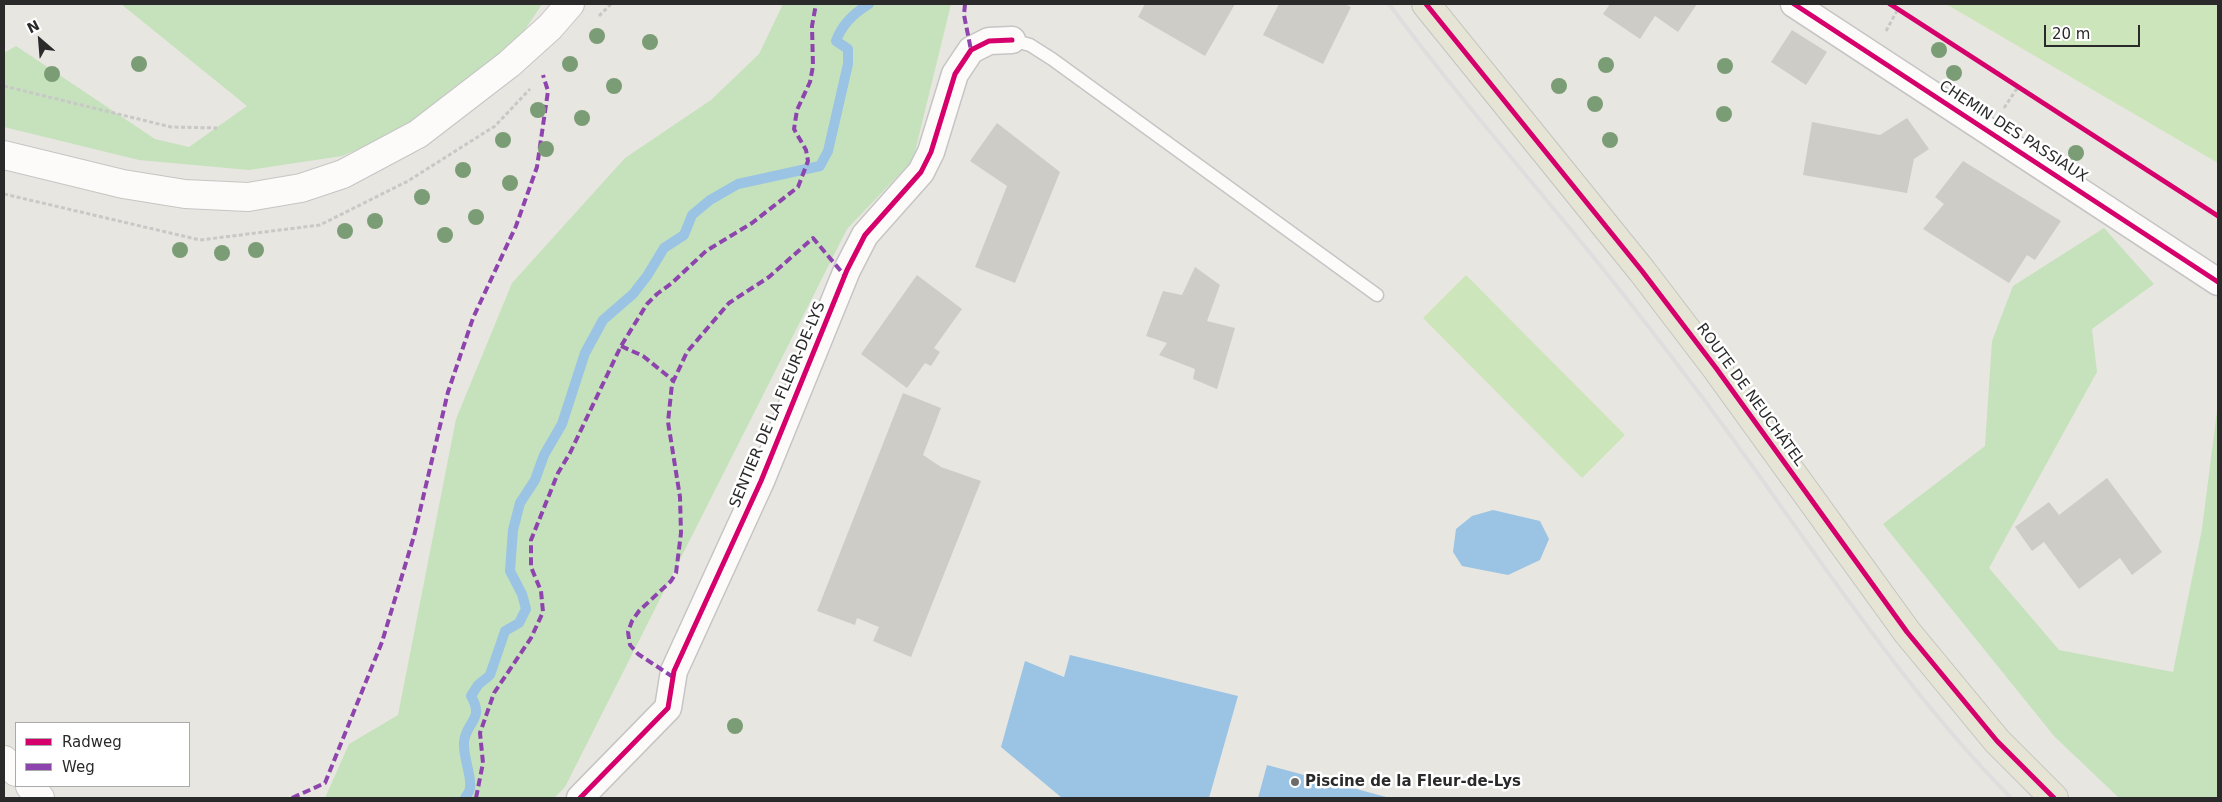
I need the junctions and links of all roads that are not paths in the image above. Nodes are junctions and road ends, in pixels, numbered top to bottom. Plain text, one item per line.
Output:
1 (570, 4) edge
2 (1426, 4) edge
3 (1794, 4) edge
4 (1012, 40) joint
5 (4, 155) edge
6 (2218, 282) edge
7 (1377, 295) dead end
8 (4, 760) edge
9 (15, 771) edge
10 (580, 798) edge
11 (2054, 798) edge

1 - 5 street
2 - 11 main road, ROUTE DE NEUCHÂTEL
3 - 6 street, CHEMIN DES PASSIAUX
4 - 7 lane
4 - 10 street, SENTIER DE LA FLEUR-DE-LYS
8 - 9 street

